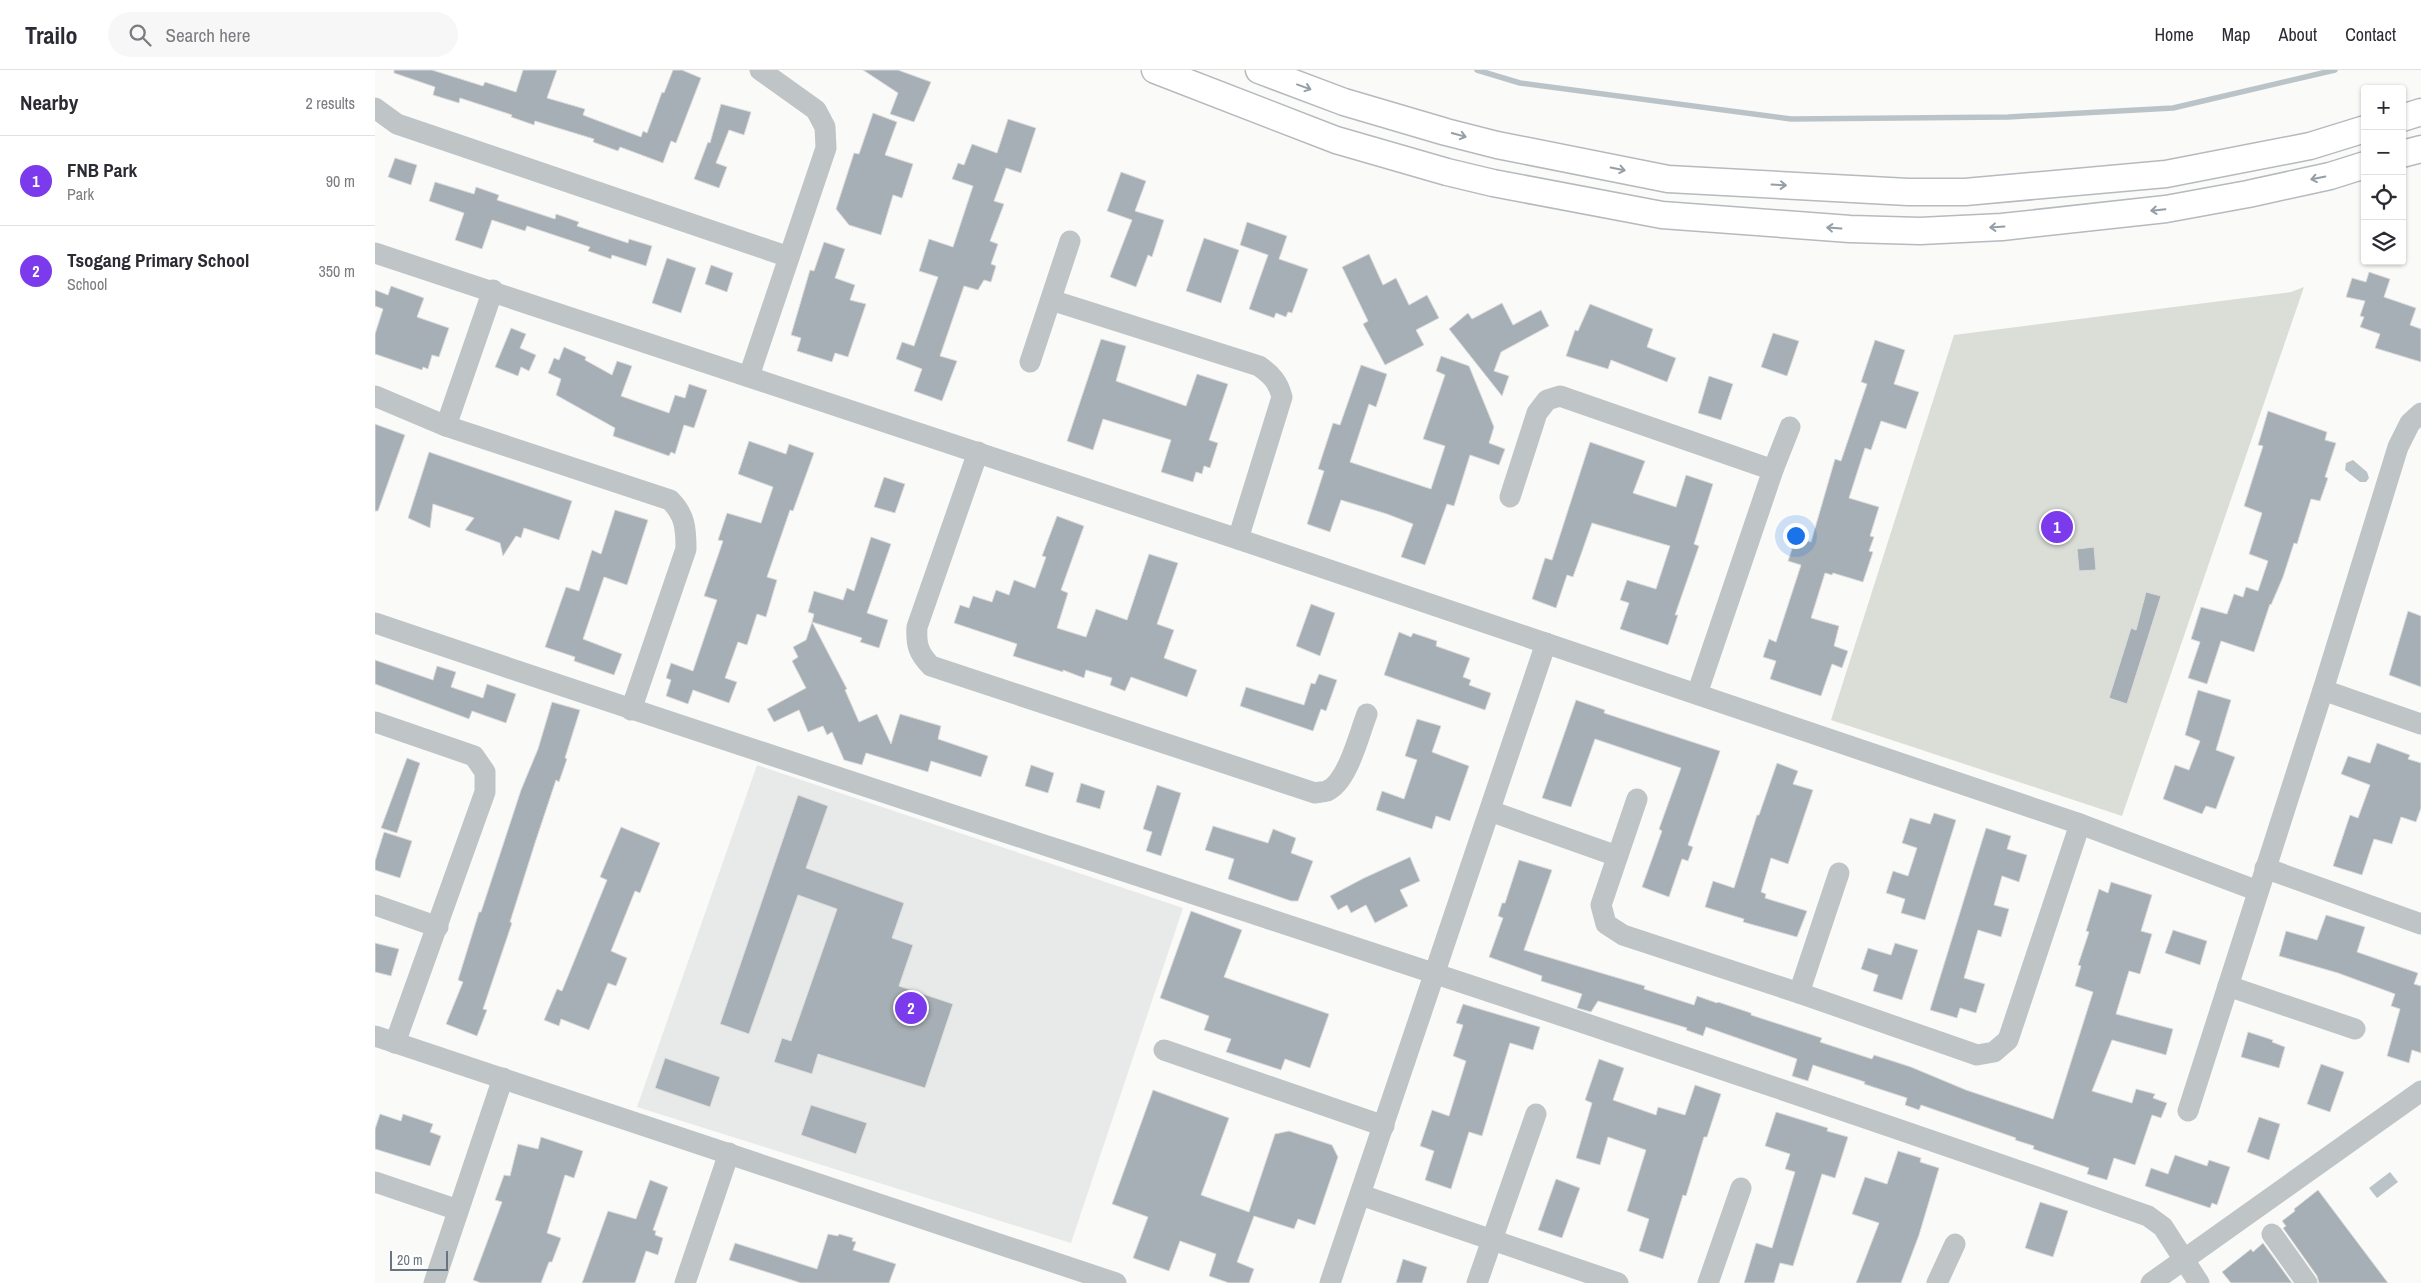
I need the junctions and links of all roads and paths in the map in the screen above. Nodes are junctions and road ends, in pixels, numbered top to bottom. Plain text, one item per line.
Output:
1 (760, 70) edge
2 (1155, 70) edge
3 (1259, 70) edge
4 (375, 108) edge
5 (2421, 112) edge
6 (2406, 117) edge
7 (2362, 130) edge
8 (2421, 149) edge
9 (2406, 153) edge
10 (2361, 166) edge
11 (1070, 241) dead end
12 (375, 252) edge
13 (789, 257) junction
14 (493, 290) junction
15 (1051, 300) junction
16 (1030, 362) dead end
17 (749, 376) junction
18 (375, 396) edge
19 (2421, 413) edge
20 (447, 426) junction
21 (1790, 427) dead end
22 (978, 452) junction
23 (1773, 470) junction
24 (1509, 497) dead end
25 (1237, 539) junction
26 (375, 623) edge
27 (1546, 643) junction
28 (2323, 690) junction
29 (1697, 694) junction
30 (631, 710) junction
31 (1367, 714) dead end
32 (375, 722) edge
33 (2421, 724) edge
34 (1637, 800) dead end
35 (1490, 812) junction
36 (2080, 824) junction
37 (1617, 856) junction
38 (2265, 868) junction
39 (1839, 873) dead end
40 (2258, 891) junction
41 (375, 905) edge
42 (2421, 924) edge
43 (438, 927) junction
44 (1435, 974) junction
45 (2228, 986) junction
46 (1799, 992) junction
47 (2355, 1028) dead end
48 (375, 1036) edge
49 (395, 1043) junction
50 (1164, 1050) dead end
51 (503, 1078) junction
52 (2421, 1091) edge
53 (2188, 1111) dead end
54 (1536, 1114) dead end
55 (1384, 1126) junction
56 (729, 1154) junction
57 (375, 1182) edge
58 (1741, 1188) dead end
59 (1361, 1195) junction
60 (458, 1210) junction
61 (2272, 1234) dead end
62 (1491, 1241) junction
63 (1955, 1244) dead end
64 (2183, 1260) junction
65 (435, 1283) edge
66 (685, 1283) edge
67 (1116, 1283) edge
68 (1331, 1283) edge
69 (1477, 1283) edge
70 (1618, 1283) edge
71 (1708, 1283) edge
72 (1937, 1283) edge
73 (2151, 1283) edge
74 (2199, 1283) edge
75 (2307, 1283) edge

1 - 13 street
10 -> 2 main road
3 -> 7 main road
4 - 13 street
5 - 6 main road
8 - 9 main road
11 - 15 street
12 - 14 street
13 - 17 street
14 - 17 street
14 - 20 street
15 - 16 street
15 - 25 street
17 - 22 street
18 - 20 street
19 - 28 street
20 - 30 street
21 - 23 street
22 - 25 street
22 - 31 street
23 - 24 street
23 - 29 street
25 - 27 street
26 - 30 street
27 - 29 street
27 - 35 street
28 - 33 street
28 - 38 street
29 - 36 street
30 - 44 street
32 - 43 street
34 - 37 street
35 - 37 street
35 - 44 street
36 - 40 street
36 - 46 street
37 - 46 street
38 - 40 street
38 - 42 street
39 - 46 street
40 - 45 street
41 - 43 street
43 - 49 street
44 - 55 street
44 - 64 street
45 - 47 street
45 - 53 street
48 - 49 street
49 - 51 street
50 - 55 street
51 - 56 street
51 - 60 street
52 - 64 street
54 - 62 street
55 - 59 street
56 - 66 street
56 - 67 street
57 - 60 street
58 - 71 street
59 - 62 street
59 - 68 street
60 - 65 street
61 - 75 street
62 - 69 street
62 - 70 street
63 - 72 street
64 - 73 street
64 - 74 street

